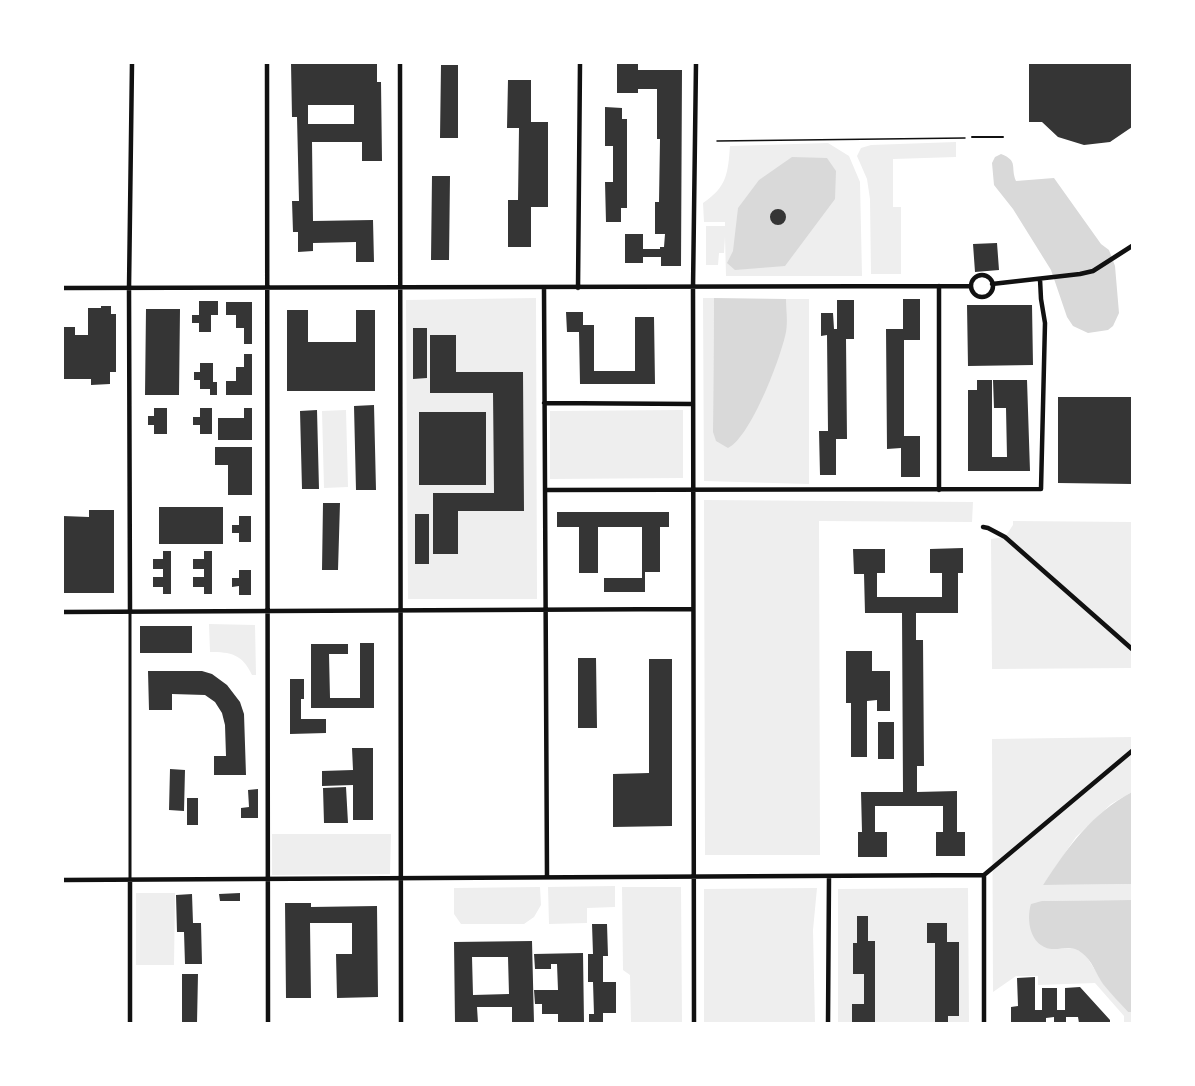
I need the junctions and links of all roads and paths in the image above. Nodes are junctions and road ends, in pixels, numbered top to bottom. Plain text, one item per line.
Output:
1 (132, 63) edge
2 (267, 63) edge
3 (400, 63) edge
4 (580, 63) edge
5 (696, 63) edge
6 (972, 137) joint
7 (1003, 137) dead end
8 (717, 141) dead end
9 (1132, 246) edge
10 (1040, 279) junction
11 (992, 284) junction
12 (939, 286) junction
13 (971, 286) junction
14 (63, 288) edge
15 (129, 288) junction
16 (267, 288) junction
17 (400, 288) junction
18 (544, 288) junction
19 (578, 288) junction
20 (693, 288) junction
21 (544, 403) junction
22 (693, 404) junction
23 (693, 489) junction
24 (544, 490) junction
25 (939, 490) junction
26 (983, 527) dead end
27 (400, 609) junction
28 (545, 609) junction
29 (693, 609) junction
30 (268, 610) junction
31 (130, 611) junction
32 (63, 612) edge
33 (1132, 649) edge
34 (1132, 751) edge
35 (984, 875) junction
36 (829, 876) junction
37 (547, 877) junction
38 (694, 877) junction
39 (401, 878) junction
40 (268, 879) junction
41 (63, 880) edge
42 (130, 880) junction
43 (130, 1023) edge
44 (268, 1023) edge
45 (401, 1023) edge
46 (694, 1023) edge
47 (828, 1023) edge
48 (984, 1023) edge

1 - 15 street
2 - 16 street
3 - 17 street
4 - 19 street
5 - 20 street
6 - 7 lane
6 - 8 path
9 - 10 street
10 - 11 street
10 - 25 street
11 - 13 street
11 - 13 street
12 - 13 street
12 - 20 street
12 - 25 street
14 - 15 street
15 - 16 street
15 - 31 street
16 - 17 street
16 - 30 street
17 - 18 street
17 - 27 street
18 - 19 street
18 - 21 street
19 - 20 street
20 - 22 street
21 - 22 street
21 - 24 street
22 - 23 street
23 - 24 street
23 - 25 street
23 - 29 street
24 - 28 street
26 - 33 street
27 - 28 street
27 - 30 street
27 - 39 street
28 - 29 street
28 - 37 street
29 - 38 street
30 - 31 street
30 - 40 street
31 - 32 street
31 - 42 street
34 - 35 street
35 - 36 street
35 - 48 street
36 - 38 street
36 - 47 street
37 - 38 street
37 - 39 street
38 - 46 street
39 - 40 street
39 - 45 street
40 - 42 street
40 - 44 street
41 - 42 street
42 - 43 street

